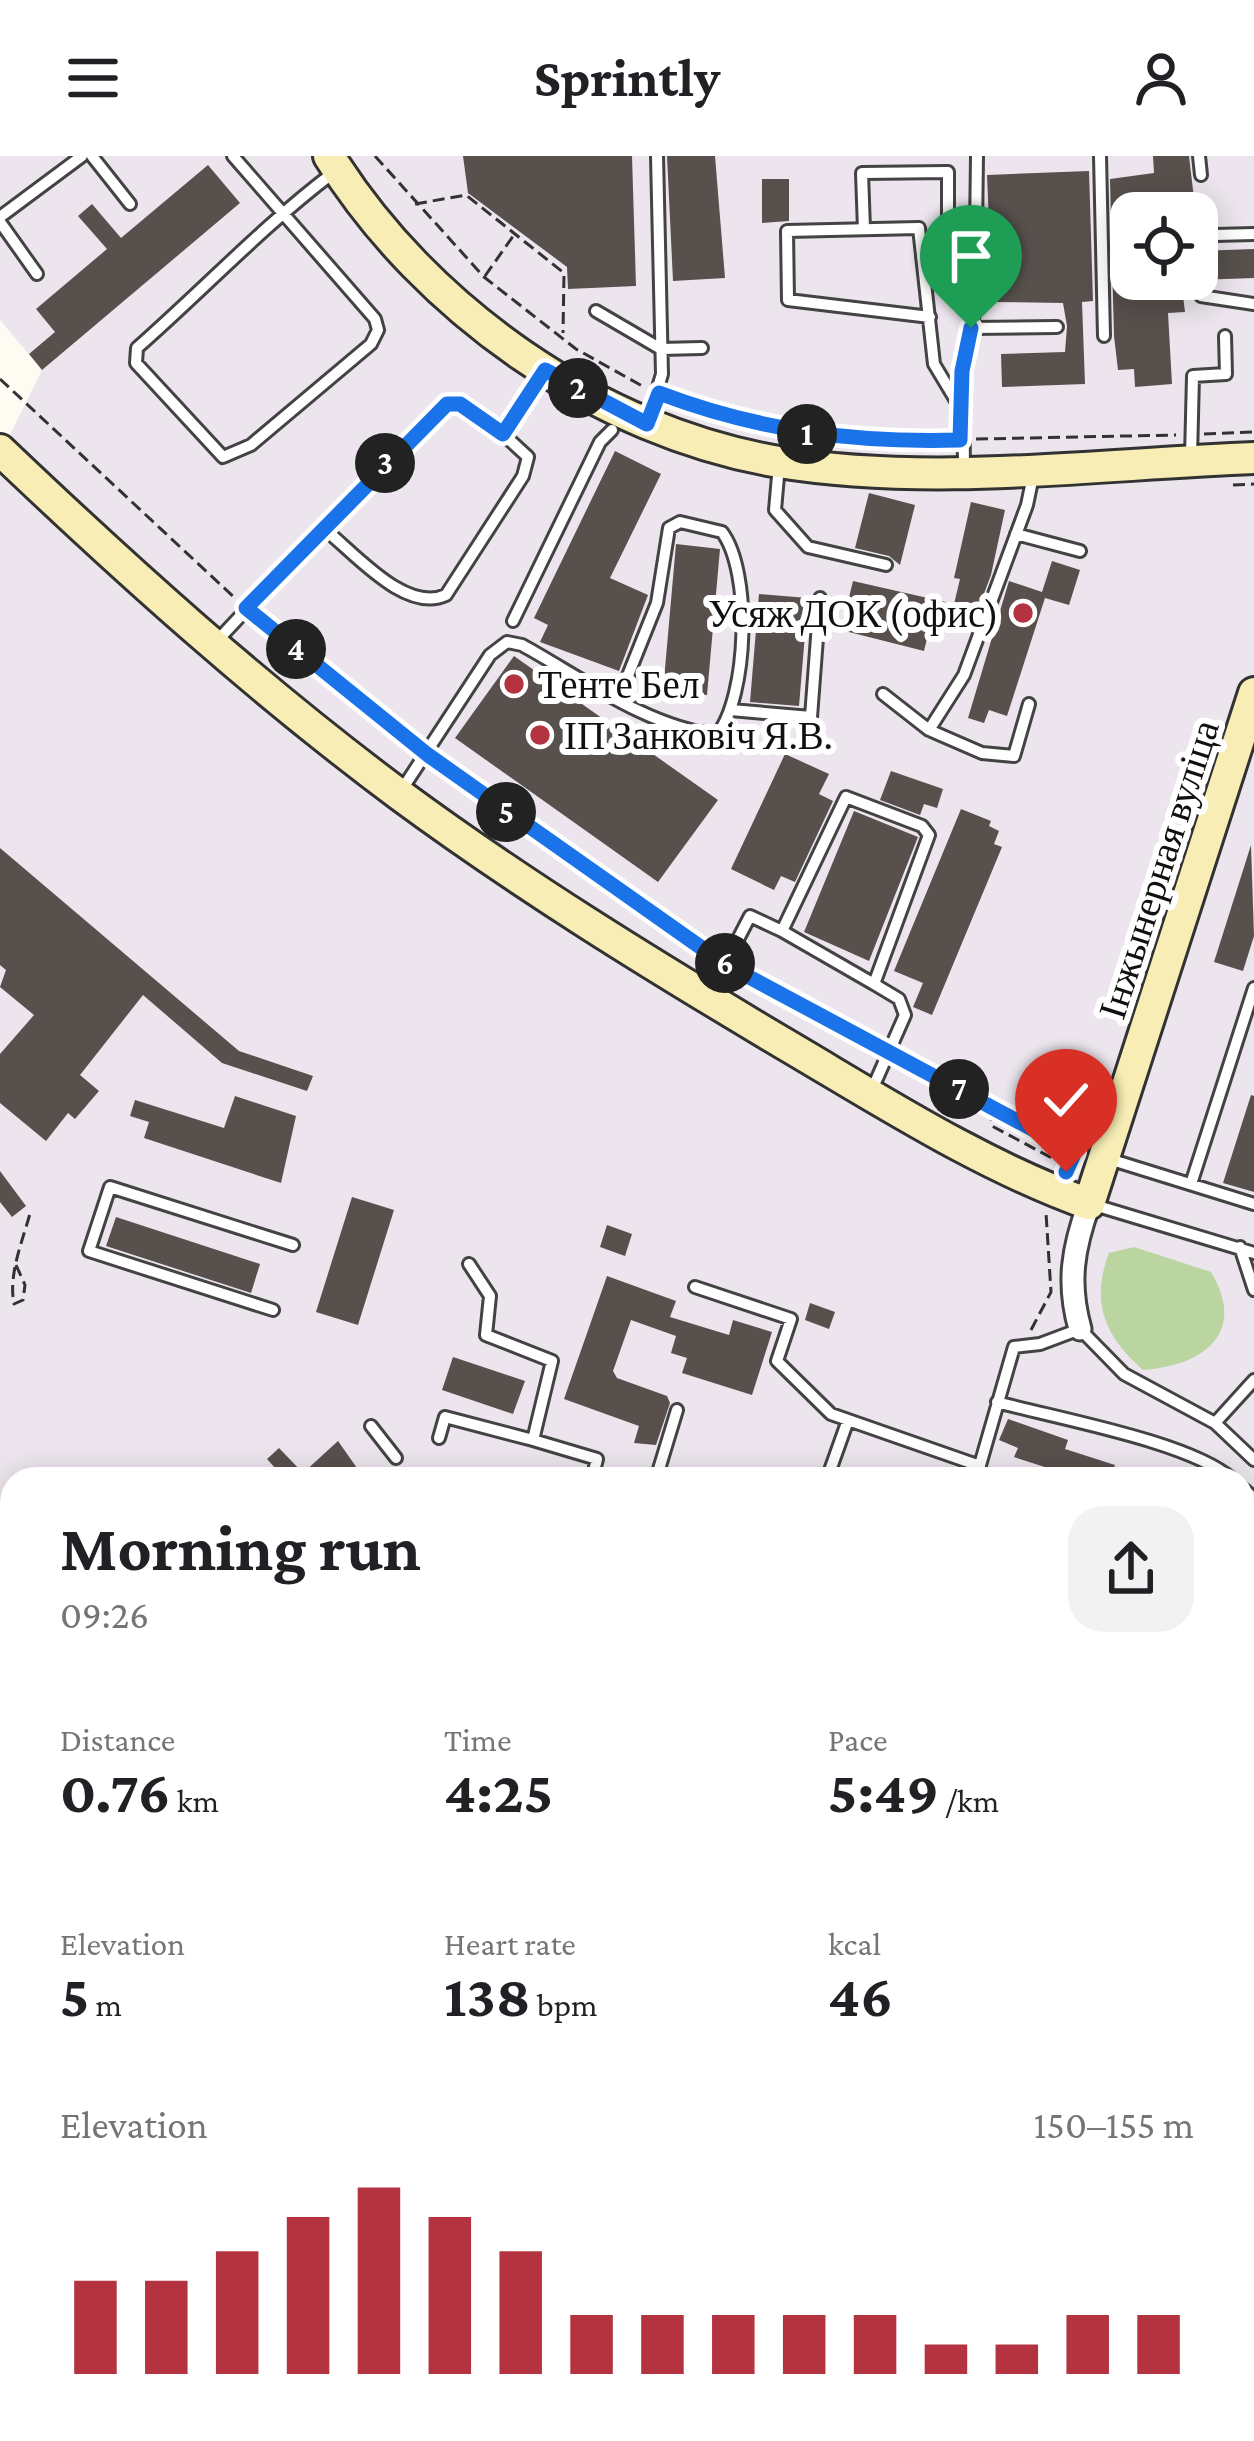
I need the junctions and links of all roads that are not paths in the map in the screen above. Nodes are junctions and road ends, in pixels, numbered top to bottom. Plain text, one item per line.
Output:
1 (82, 156) edge
2 (92, 156) edge
3 (233, 156) edge
4 (657, 156) edge
5 (977, 156) edge
6 (1100, 156) edge
7 (1199, 156) edge
8 (333, 163) edge
9 (1201, 175) dead end
10 (130, 203) dead end
11 (285, 217) junction
12 (0, 219) edge
13 (865, 229) junction
14 (1254, 234) edge
15 (1218, 235) edge
16 (922, 257) junction
17 (38, 274) dead end
18 (1218, 298) edge
19 (1254, 304) edge
20 (596, 311) dead end
21 (930, 316) junction
22 (1058, 327) dead end
23 (971, 328) junction
24 (1225, 336) dead end
25 (1104, 337) dead end
26 (702, 348) dead end
27 (661, 349) junction
28 (545, 370) junction
29 (962, 409) junction
30 (647, 424) junction
31 (612, 430) dead end
32 (503, 434) junction
33 (1191, 447) junction
34 (0, 450) edge
35 (1254, 458) edge
36 (779, 462) junction
37 (1035, 467) junction
38 (965, 471) junction
39 (323, 528) junction
40 (1016, 534) junction
41 (1079, 551) dead end
42 (886, 565) dead end
43 (820, 598) dead end
44 (513, 621) dead end
45 (214, 644) junction
46 (1254, 693) edge
47 (883, 694) dead end
48 (619, 698) junction
49 (1029, 704) dead end
50 (731, 710) junction
51 (929, 730) junction
52 (399, 794) junction
53 (782, 931) junction
54 (874, 984) junction
55 (1254, 988) edge
56 (707, 998) junction
57 (870, 1095) junction
58 (1106, 1158) junction
59 (1191, 1184) junction
60 (1089, 1204) junction
61 (1254, 1204) edge
62 (293, 1245) dead end
63 (1240, 1247) junction
64 (1254, 1253) edge
65 (469, 1264) dead end
66 (695, 1287) dead end
67 (1254, 1290) edge
68 (273, 1310) dead end
69 (1080, 1329) junction
70 (1254, 1380) edge
71 (998, 1402) junction
72 (677, 1410) dead end
73 (848, 1420) junction
74 (1215, 1423) junction
75 (371, 1426) dead end
76 (439, 1438) dead end
77 (533, 1440) junction
78 (396, 1457) dead end
79 (1254, 1460) edge
80 (595, 1467) edge
81 (660, 1467) edge
82 (831, 1467) edge
83 (966, 1467) edge
84 (979, 1467) edge
85 (1214, 1467) edge

1 - 12 lane
2 - 10 lane
3 - 11 lane
4 - 27 lane
5 - 23 lane
6 - 25 lane
7 - 9 lane
8 - 11 lane
8 - 28 street
11 - 11 lane
12 - 17 lane
13 - 16 lane
13 - 16 lane
13 - 21 lane
14 - 15 lane
16 - 21 lane
18 - 19 lane
20 - 27 lane
21 - 29 lane
22 - 23 lane
23 - 29 lane
24 - 33 lane
26 - 27 lane
27 - 30 lane
28 - 30 street
28 - 32 lane
29 - 38 lane
30 - 36 street
31 - 44 lane
32 - 39 lane
32 - 39 lane
33 - 35 street
33 - 37 street
34 - 45 street
36 - 38 street
36 - 42 lane
37 - 38 street
37 - 40 lane
39 - 45 lane
40 - 41 lane
40 - 51 lane
43 - 50 lane
45 - 52 street
46 - 58 street, Інжынерная вуліца
47 - 51 lane
48 - 50 lane
48 - 50 lane
48 - 52 lane
49 - 51 lane
52 - 56 street
53 - 54 lane
53 - 54 lane
53 - 56 lane
54 - 57 lane
55 - 59 lane
56 - 57 street
57 - 60 street
58 - 59 lane
58 - 60 street, Інжынерная вуліца
59 - 61 lane
60 - 63 lane
60 - 69 street
62 - 68 lane
63 - 64 lane
63 - 67 lane
65 - 77 lane
66 - 73 lane
69 - 71 lane
69 - 74 lane
70 - 74 lane
71 - 84 lane
71 - 85 lane
72 - 81 lane
73 - 82 lane
73 - 83 lane
74 - 79 lane
75 - 78 lane
76 - 77 lane
77 - 80 lane

